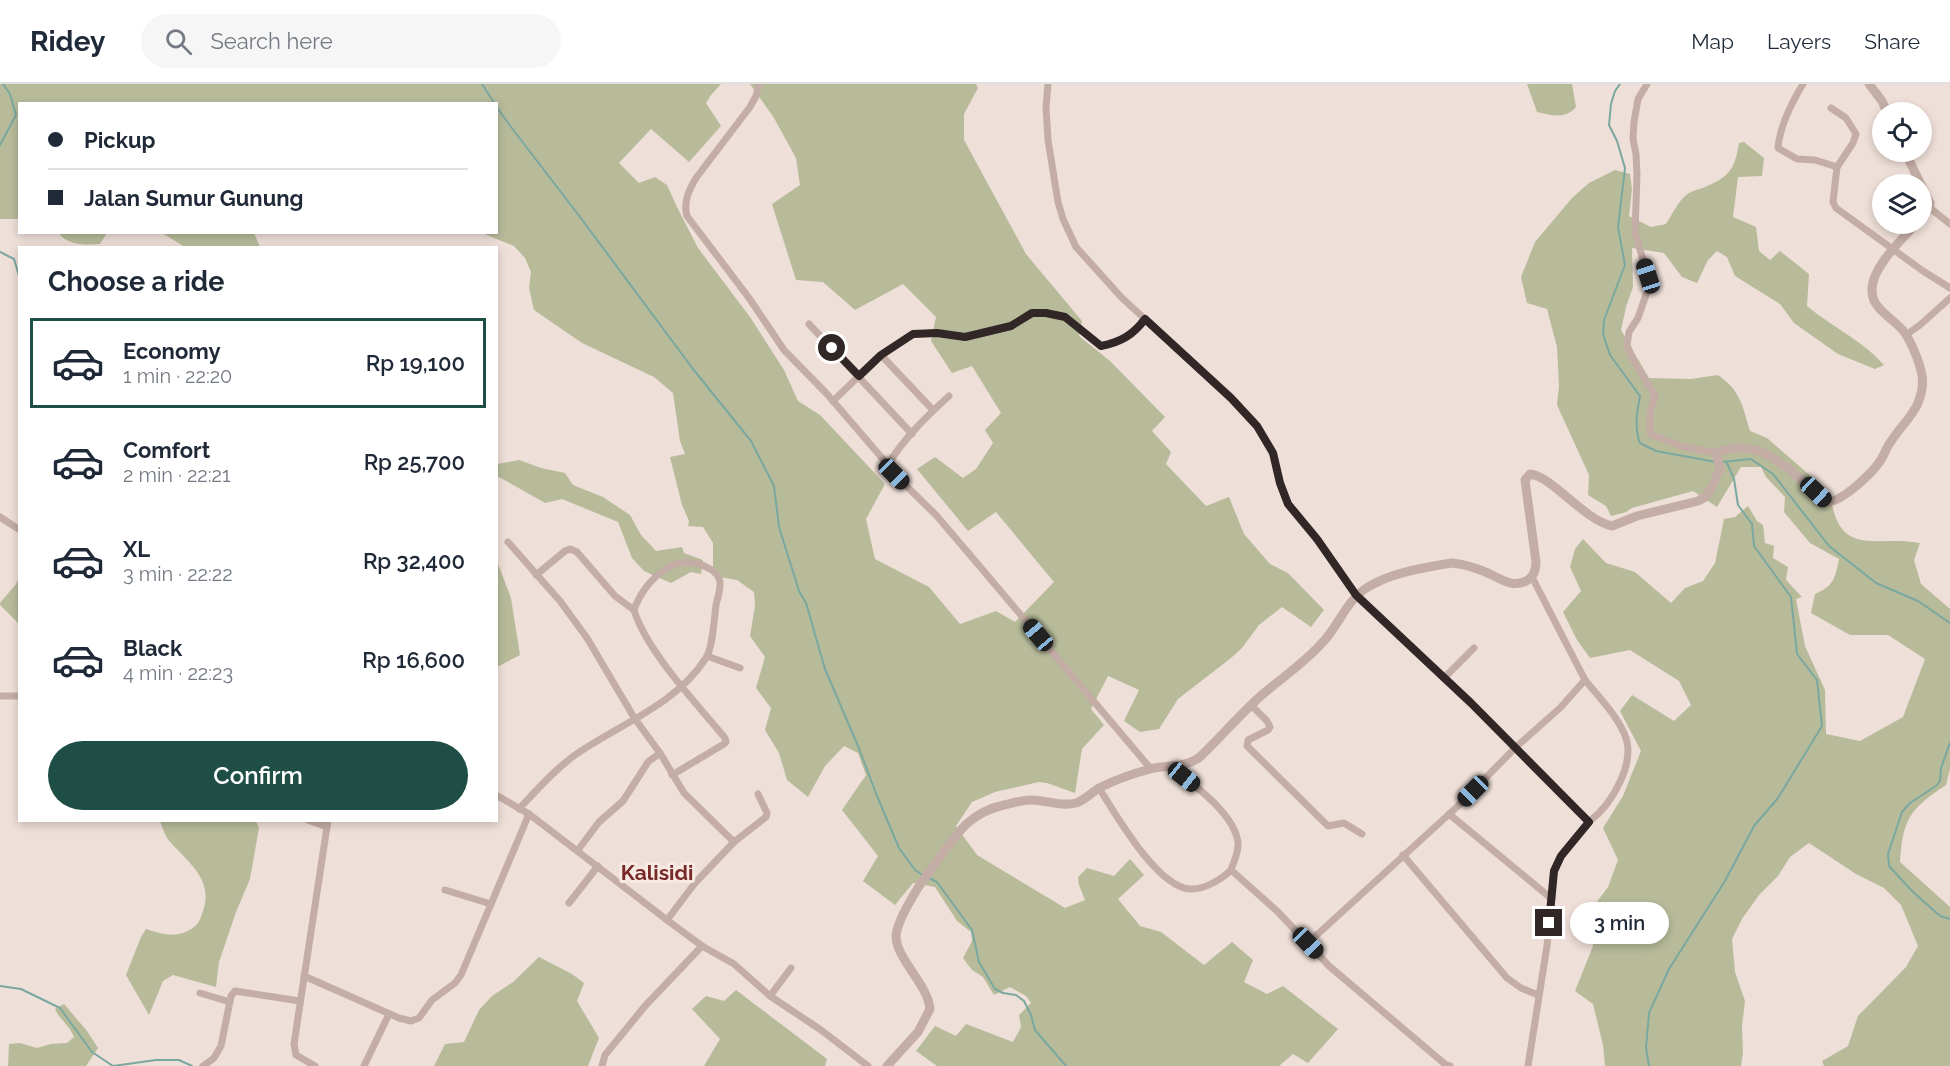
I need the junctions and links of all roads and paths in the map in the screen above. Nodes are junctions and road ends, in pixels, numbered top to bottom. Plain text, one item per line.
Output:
1 (759, 84) edge
2 (1048, 84) edge
3 (1647, 84) edge
4 (1803, 84) edge
5 (1869, 84) edge
6 (1882, 102) edge
7 (1832, 108) dead end
8 (1837, 167) junction
9 (1932, 210) edge
10 (1950, 224) edge
11 (1907, 234) edge
12 (1893, 249) junction
13 (1950, 288) edge
14 (1950, 298) edge
15 (1145, 319) junction
16 (809, 324) dead end
17 (1906, 335) junction
18 (881, 355) junction
19 (859, 376) junction
20 (950, 396) dead end
21 (833, 401) junction
22 (933, 410) junction
23 (912, 434) junction
24 (1717, 456) junction
25 (888, 465) junction
26 (0, 517) edge
27 (18, 529) edge
28 (508, 542) dead end
29 (536, 575) junction
30 (1532, 578) junction
31 (1356, 595) junction
32 (633, 610) junction
33 (1474, 648) dead end
34 (707, 657) junction
35 (740, 668) dead end
36 (1444, 678) junction
37 (1585, 680) junction
38 (683, 687) junction
39 (0, 696) edge
40 (18, 696) edge
41 (1252, 706) junction
42 (635, 719) junction
43 (1516, 747) junction
44 (660, 753) junction
45 (1151, 768) junction
46 (1172, 768) junction
47 (672, 775) junction
48 (1099, 788) junction
49 (758, 794) dead end
50 (498, 796) edge
51 (519, 809) junction
52 (529, 814) junction
53 (1449, 814) junction
54 (1589, 822) junction
55 (327, 824) edge
56 (1362, 834) dead end
57 (734, 842) junction
58 (578, 850) junction
59 (1403, 855) junction
60 (598, 866) junction
61 (1231, 870) junction
62 (445, 890) dead end
63 (1552, 899) junction
64 (569, 903) dead end
65 (491, 904) junction
66 (667, 920) junction
67 (1308, 943) junction
68 (702, 946) junction
69 (791, 968) dead end
70 (304, 976) junction
71 (200, 993) dead end
72 (1538, 995) junction
73 (770, 996) junction
74 (300, 1001) junction
75 (230, 1002) junction
76 (389, 1014) junction
77 (203, 1066) edge
78 (315, 1066) edge
79 (364, 1066) edge
80 (602, 1066) edge
81 (868, 1066) edge
82 (887, 1066) edge
83 (1449, 1066) edge
84 (1528, 1066) edge

1 - 21 street
2 - 15 street
3 - 24 street
4 - 8 street
5 - 6 street
7 - 8 street
8 - 12 street
9 - 10 street
11 - 12 street
12 - 13 street
12 - 17 street
14 - 17 street
15 - 18 street
15 - 31 street
16 - 19 street
17 - 24 street
18 - 19 street
18 - 22 street
19 - 21 street
19 - 23 street
20 - 22 street
21 - 25 street
22 - 23 street
23 - 25 street
24 - 30 street
25 - 45 street
26 - 27 street
28 - 29 street
29 - 32 street
29 - 42 street
30 - 31 street
30 - 37 street
31 - 36 street
31 - 41 street
32 - 34 street
32 - 38 street
33 - 36 street
34 - 35 street
34 - 38 street
36 - 43 street
37 - 43 street
37 - 54 street
38 - 42 street
38 - 47 street
39 - 40 street
41 - 46 street
41 - 56 street
42 - 44 street
42 - 51 street
43 - 53 street
43 - 54 street
44 - 47 street
44 - 58 street
45 - 46 street
45 - 48 street
46 - 61 street
47 - 57 street
48 - 61 street
48 - 82 street
49 - 57 street
50 - 51 street
51 - 52 street
52 - 58 street
52 - 65 street
53 - 59 street
53 - 63 street
54 - 63 street
55 - 70 street
57 - 66 street
58 - 60 street
59 - 67 street
59 - 72 street
60 - 64 street
60 - 66 street
61 - 67 street
62 - 65 street
63 - 72 street
65 - 76 street
66 - 68 street
67 - 83 street
68 - 73 street
68 - 80 street
69 - 73 street
70 - 74 street
70 - 76 street
71 - 75 street
72 - 84 street
73 - 81 street
74 - 75 street
74 - 78 street
75 - 77 street
76 - 79 street

